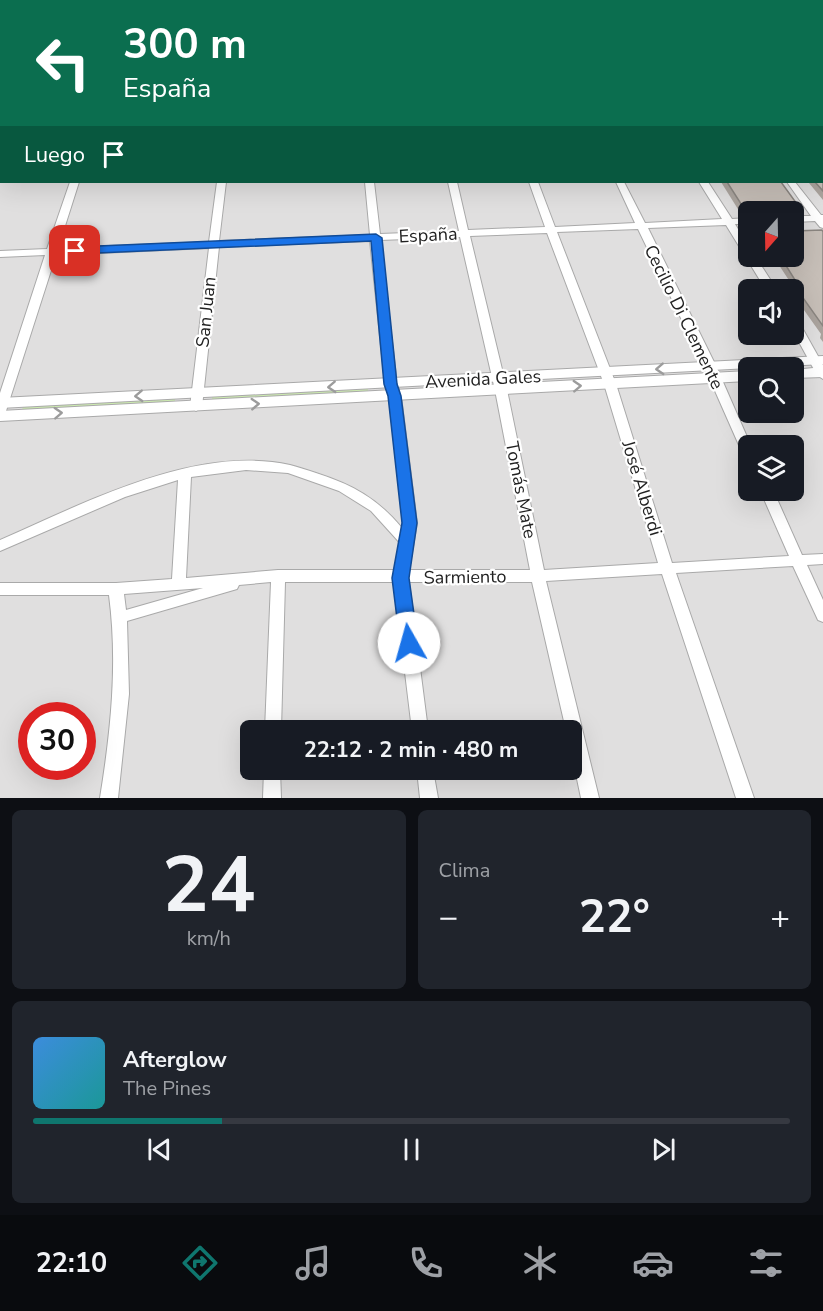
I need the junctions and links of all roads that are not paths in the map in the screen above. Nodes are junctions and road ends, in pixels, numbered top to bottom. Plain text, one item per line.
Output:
1 (74, 183) edge
2 (220, 183) edge
3 (369, 183) edge
4 (452, 183) edge
5 (533, 183) edge
6 (620, 183) edge
7 (705, 183) edge
8 (792, 183) edge
9 (804, 219) edge
10 (821, 220) edge
11 (729, 222) junction
12 (738, 222) edge
13 (640, 226) junction
14 (549, 230) junction
15 (464, 234) junction
16 (738, 237) edge
17 (376, 238) junction
18 (214, 245) junction
19 (52, 252) junction
20 (0, 254) edge
21 (804, 340) edge
22 (821, 368) edge
23 (712, 372) junction
24 (804, 372) edge
25 (738, 375) edge
26 (608, 378) junction
27 (500, 384) junction
28 (393, 390) junction
29 (197, 400) junction
30 (1, 408) edge
31 (740, 435) edge
32 (185, 472) junction
33 (771, 501) edge
34 (405, 540) junction
35 (0, 546) edge
36 (823, 559) edge
37 (798, 561) junction
38 (667, 568) junction
39 (278, 576) junction
40 (538, 576) junction
41 (256, 578) junction
42 (401, 578) junction
43 (179, 583) junction
44 (0, 589) edge
45 (116, 589) junction
46 (121, 616) junction
47 (823, 616) edge
48 (273, 720) edge
49 (419, 720) edge
50 (272, 780) edge
51 (426, 780) edge
52 (109, 798) edge
53 (272, 798) edge
54 (429, 798) edge
55 (590, 798) edge
56 (745, 798) edge

1 - 19 street
2 - 18 street, San Juan
3 - 17 street
4 - 15 street, Tomás Mate
5 - 14 street, José Alberdi
6 - 13 street, Cecilio Di Clemente
7 - 11 street
8 - 10 street
9 - 10 street
11 - 12 street, España
11 - 13 street, España
11 - 16 street
13 - 14 street, España
13 - 23 street, Cecilio Di Clemente
14 - 15 street, España
14 - 26 street, José Alberdi
15 - 17 street, España
15 - 27 street, Tomás Mate
17 - 18 street, España
17 - 28 street
18 - 19 street, España
18 - 29 street, San Juan
19 - 20 street, España
19 - 30 street
21 - 22 street
22 - 23 street, Avenida Gales
22 - 24 street
23 - 25 street, Avenida Gales
23 - 26 street, Avenida Gales
23 - 31 street, Cecilio Di Clemente
26 - 27 street, Avenida Gales
26 - 38 street, José Alberdi
27 - 28 street, Avenida Gales
27 - 40 street, Tomás Mate
28 - 29 street, Avenida Gales
28 - 34 street
29 - 30 street, Avenida Gales
32 - 34 street
32 - 35 street
32 - 43 street
33 - 37 street
34 - 42 street
36 - 37 street, Sarmiento
37 - 38 street, Sarmiento
37 - 47 street
38 - 40 street, Sarmiento
38 - 56 street, José Alberdi
39 - 41 street, Sarmiento
39 - 42 street, Sarmiento
39 - 48 street
40 - 42 street, Sarmiento
40 - 55 street, Tomás Mate
41 - 43 street, Sarmiento
41 - 46 street
42 - 49 street
43 - 45 street, Sarmiento
44 - 45 street, Sarmiento
45 - 46 street
46 - 52 street
50 - 53 street
51 - 54 street

